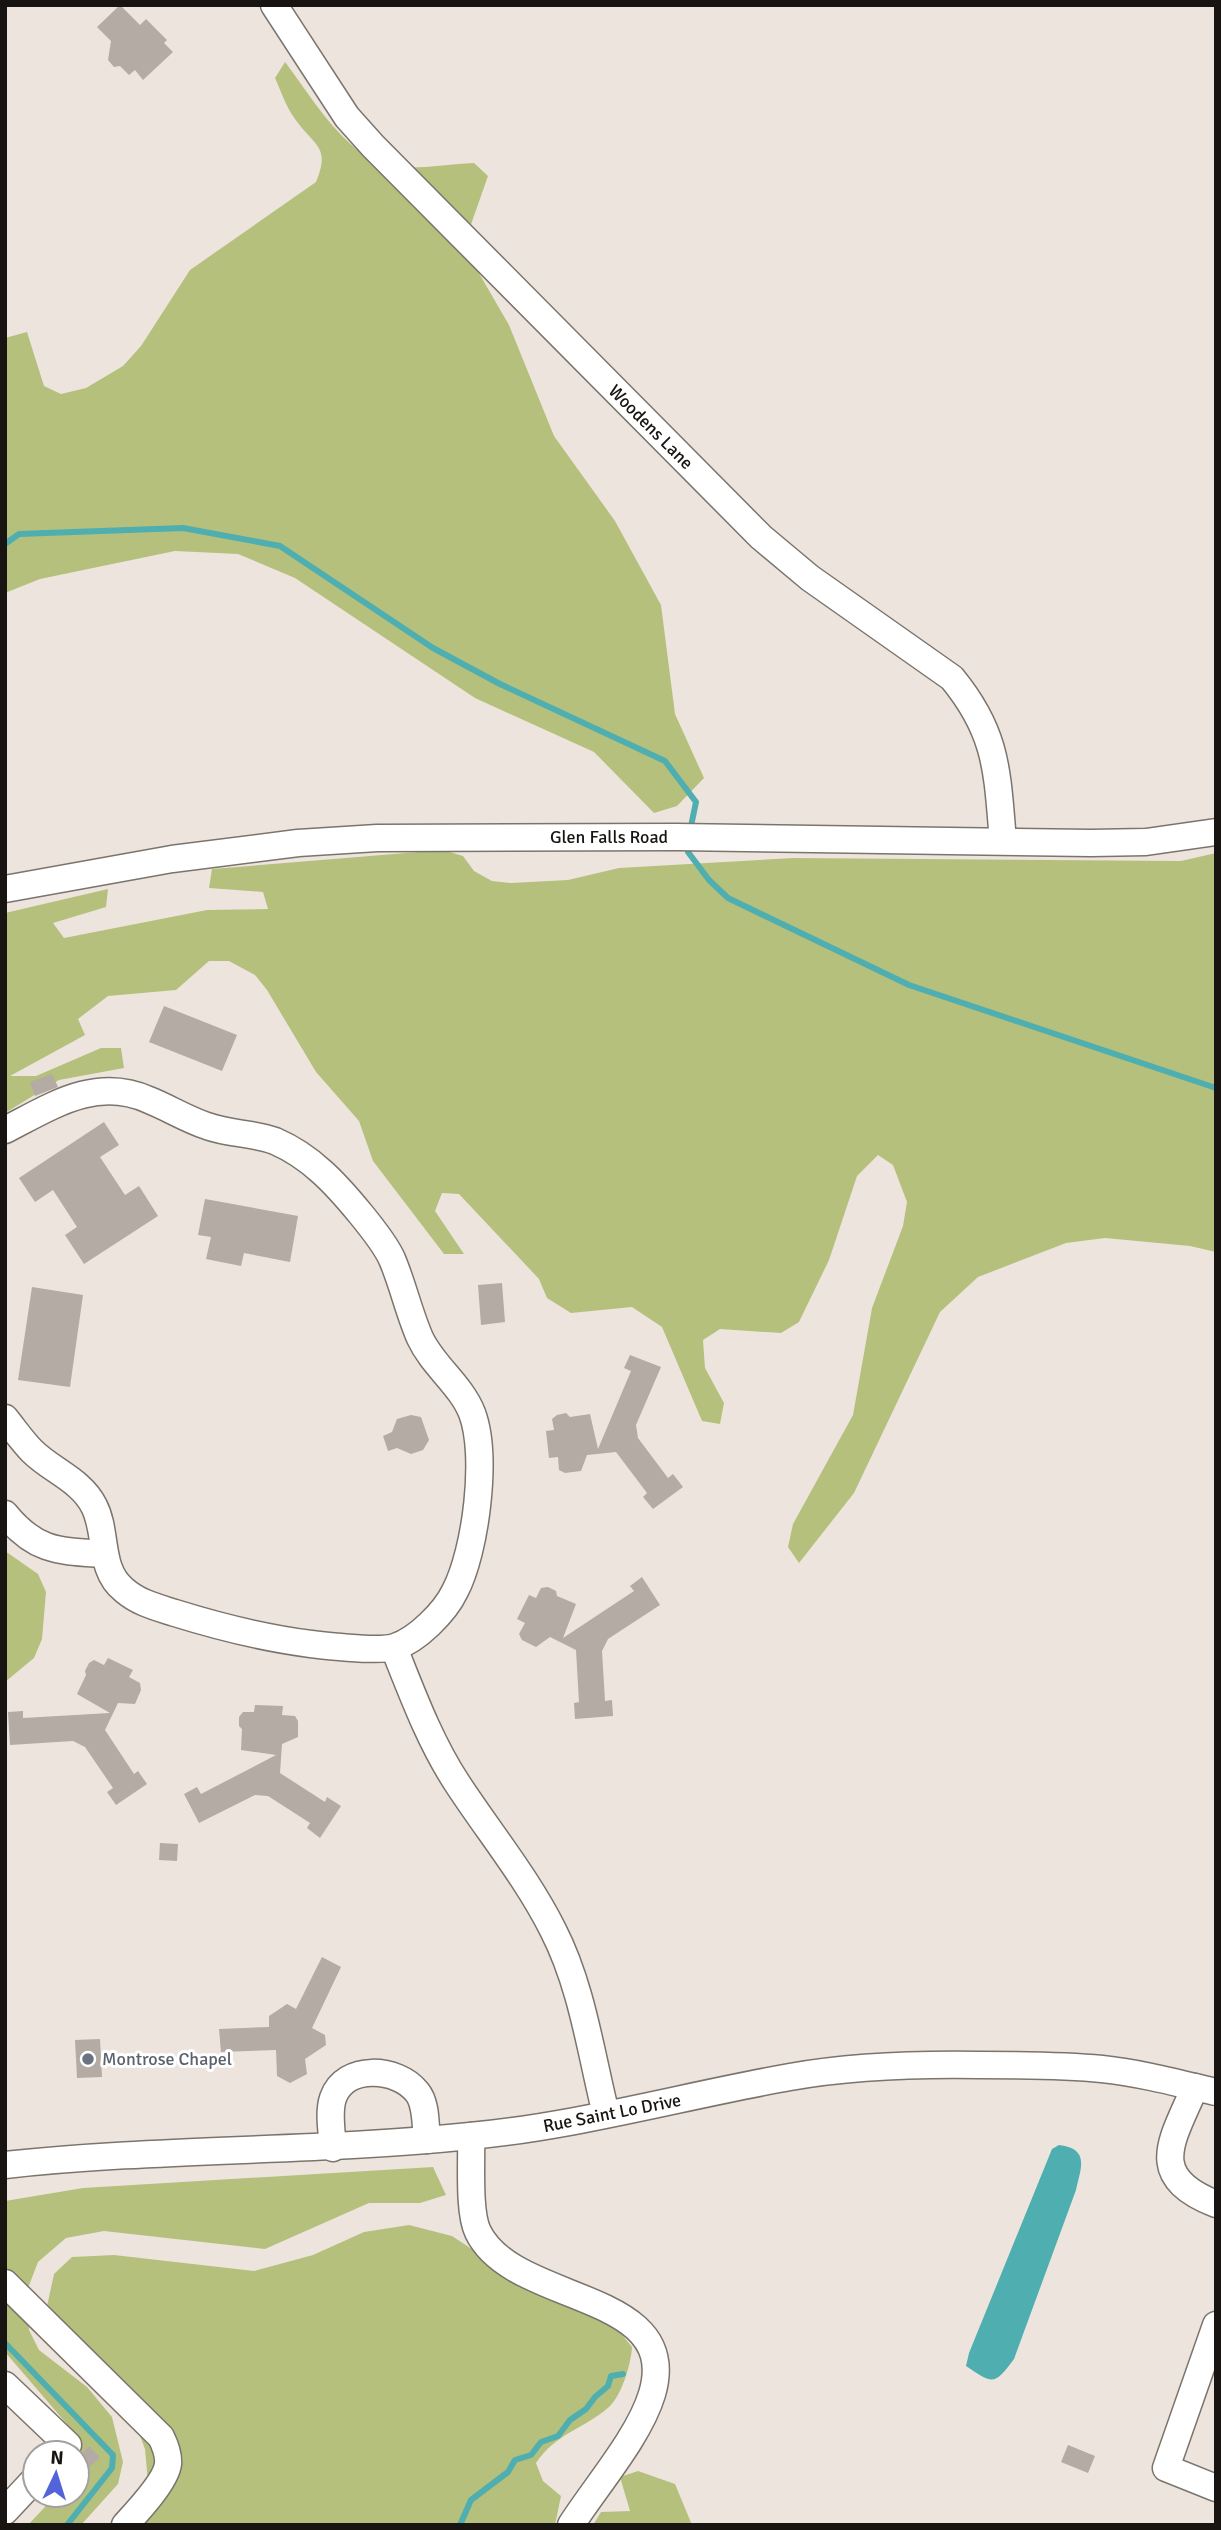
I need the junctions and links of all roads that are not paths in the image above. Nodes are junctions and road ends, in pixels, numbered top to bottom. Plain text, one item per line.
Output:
1 (274, 5) edge
2 (1216, 832) edge
3 (1003, 841) junction
4 (5, 889) edge
5 (5, 1130) edge
6 (5, 1418) edge
7 (5, 1514) edge
8 (104, 1554) junction
9 (394, 1648) junction
10 (1205, 2090) edge
11 (606, 2114) junction
12 (471, 2136) junction
13 (427, 2140) junction
14 (333, 2148) junction
15 (5, 2165) edge
16 (1216, 2204) edge
17 (5, 2283) edge
18 (1216, 2325) edge
19 (5, 2385) edge
20 (62, 2439) edge
21 (1216, 2488) edge
22 (21, 2494) edge
23 (5, 2511) edge
24 (125, 2525) edge
25 (571, 2525) edge

1 - 3 street, Woodens Lane
2 - 3 street, Glen Falls Road
3 - 4 street, Glen Falls Road
5 - 9 street
6 - 8 street
7 - 8 street
8 - 9 street
9 - 11 street
10 - 11 street, Rue Saint Lo Drive
10 - 16 street
11 - 12 street, Rue Saint Lo Drive
12 - 13 street, Rue Saint Lo Drive
12 - 25 street
13 - 14 street, Rue Saint Lo Drive
13 - 14 street
14 - 15 street, Rue Saint Lo Drive
17 - 24 street
18 - 21 street
19 - 20 street
22 - 23 street

